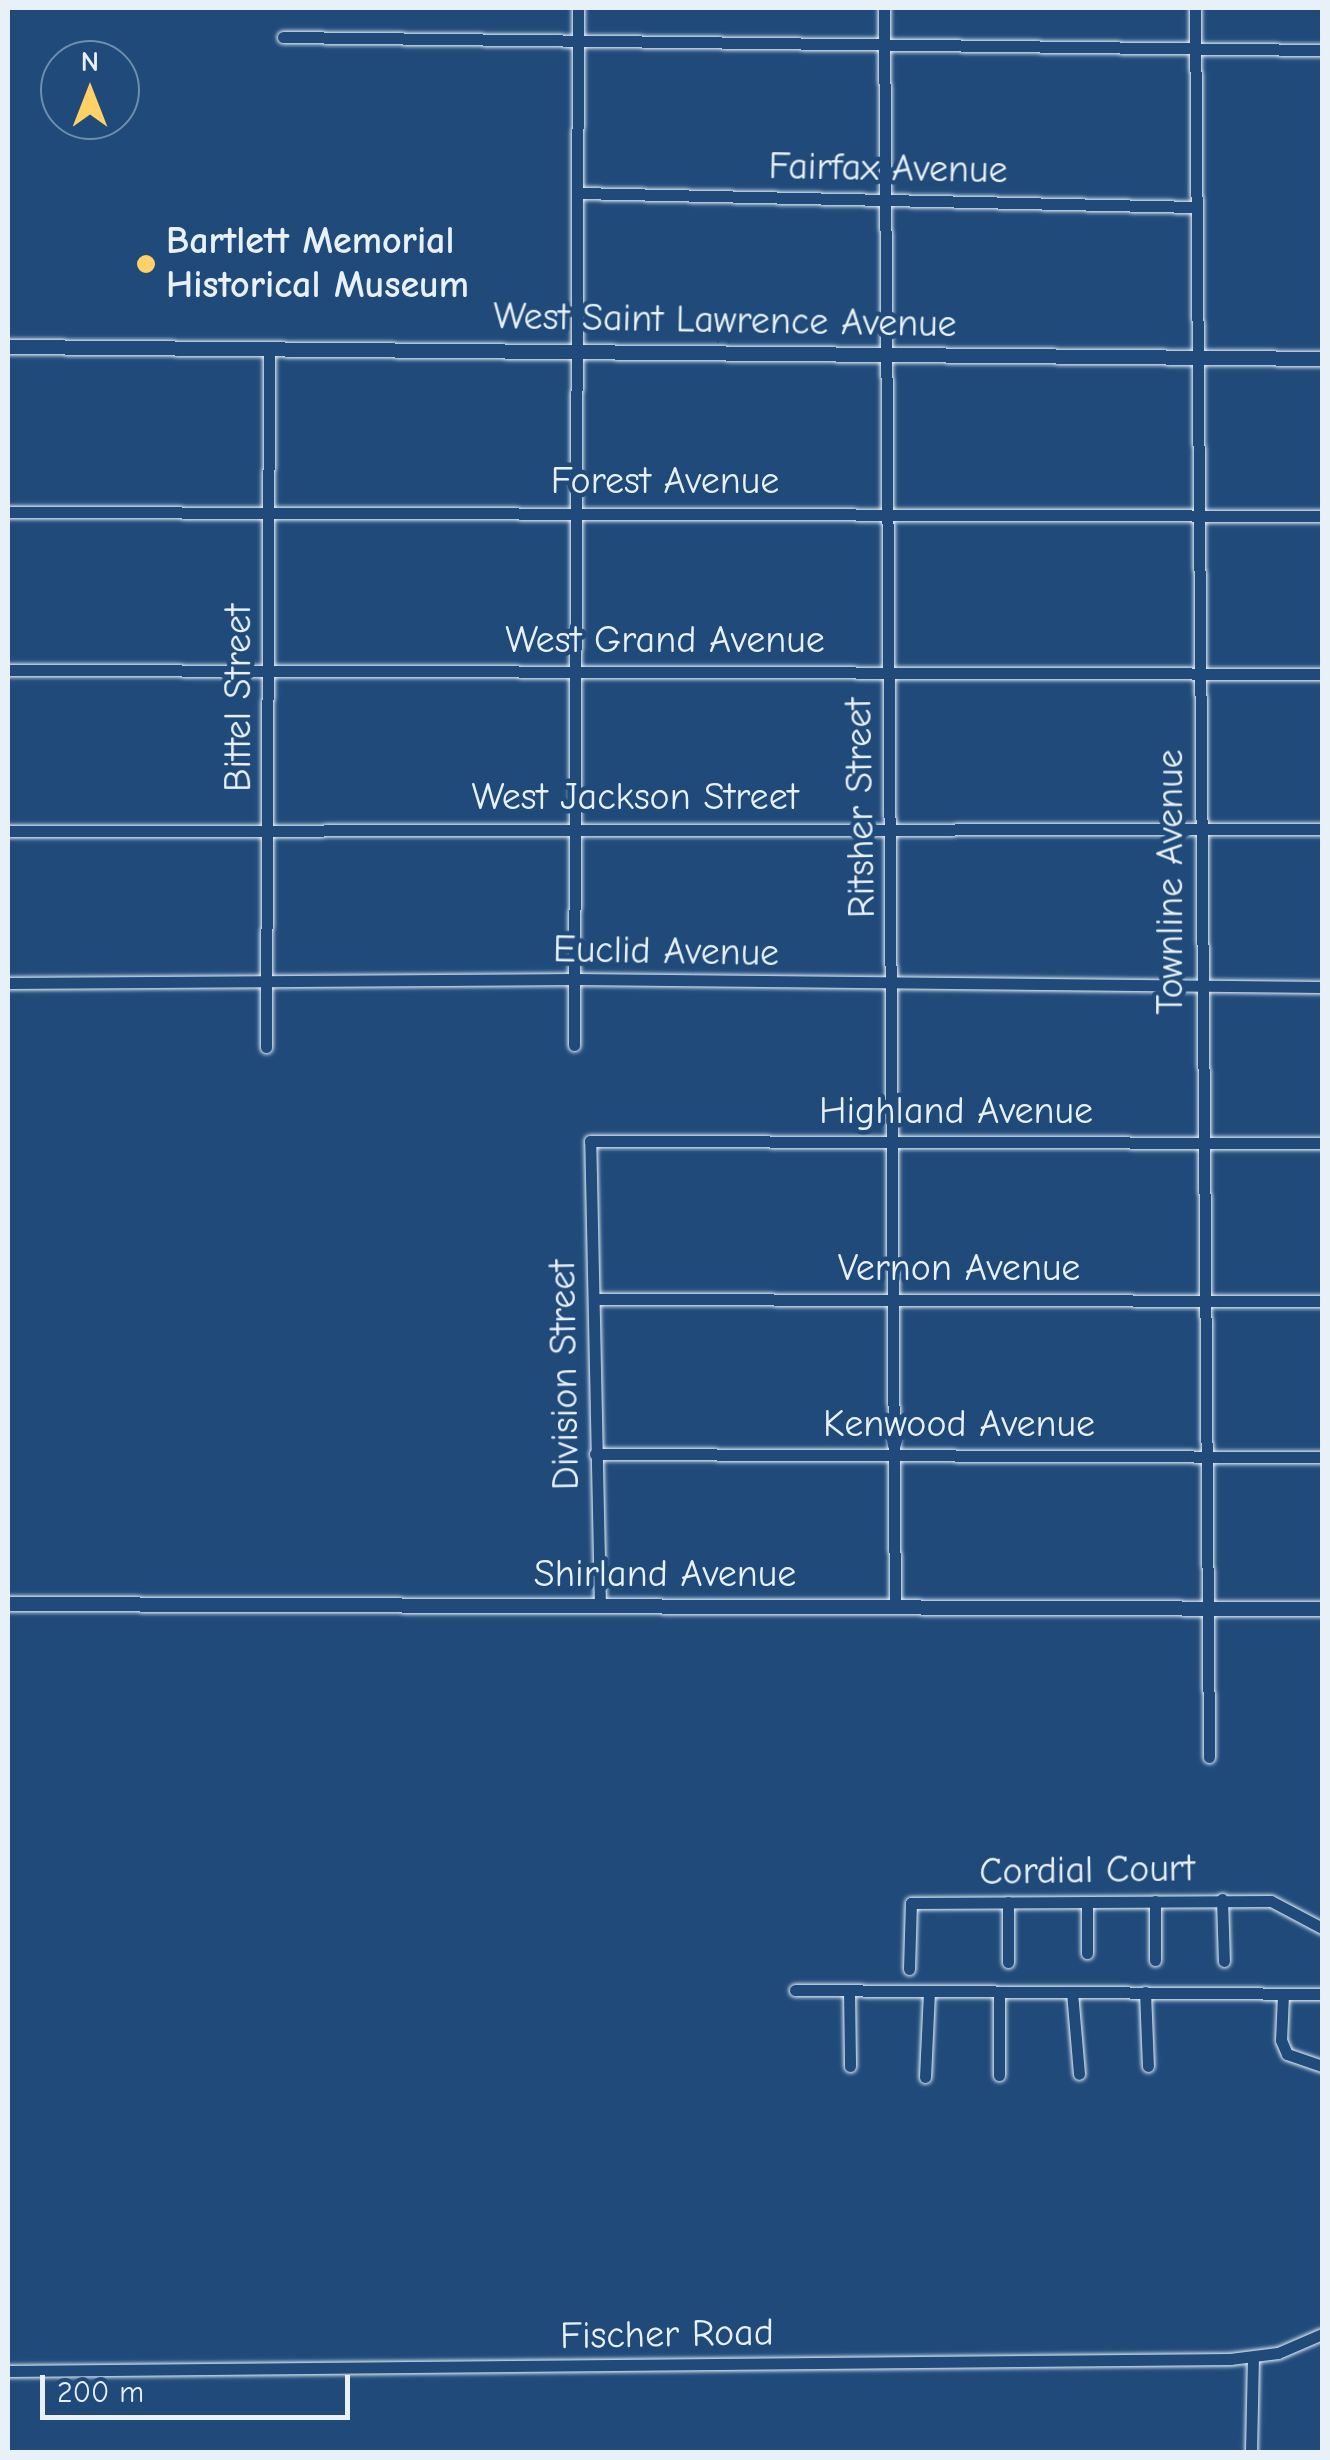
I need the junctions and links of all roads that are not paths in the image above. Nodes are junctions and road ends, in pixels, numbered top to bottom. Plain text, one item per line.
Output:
1 (578, 8) edge
2 (884, 8) edge
3 (1195, 8) edge
4 (283, 36) dead end
5 (578, 38) junction
6 (884, 46) junction
7 (1196, 49) junction
8 (1322, 50) edge
9 (578, 193) junction
10 (885, 199) junction
11 (1196, 206) junction
12 (8, 347) edge
13 (269, 348) junction
14 (578, 352) junction
15 (888, 358) junction
16 (1198, 358) junction
17 (1322, 359) edge
18 (577, 511) junction
19 (8, 512) edge
20 (268, 512) junction
21 (889, 514) junction
22 (1200, 516) junction
23 (1322, 516) edge
24 (8, 670) edge
25 (270, 671) junction
26 (577, 671) junction
27 (890, 672) junction
28 (1322, 674) edge
29 (1200, 675) junction
30 (574, 826) junction
31 (890, 829) junction
32 (1322, 829) edge
33 (1201, 830) junction
34 (8, 831) edge
35 (270, 832) junction
36 (575, 979) junction
37 (271, 982) junction
38 (8, 983) edge
39 (893, 987) junction
40 (1202, 988) junction
41 (1322, 988) edge
42 (574, 1044) dead end
43 (266, 1047) dead end
44 (892, 1141) junction
45 (590, 1142) joint
46 (1202, 1143) junction
47 (1322, 1143) edge
48 (893, 1298) junction
49 (594, 1299) junction
50 (1204, 1300) junction
51 (1322, 1301) edge
52 (595, 1454) junction
53 (894, 1456) junction
54 (1204, 1456) junction
55 (1322, 1456) edge
56 (8, 1604) edge
57 (600, 1607) junction
58 (895, 1608) junction
59 (1207, 1608) junction
60 (1322, 1609) edge
61 (1209, 1757) dead end
62 (1222, 1899) junction
63 (1155, 1900) junction
64 (1008, 1902) junction
65 (1086, 1902) junction
66 (1322, 1928) edge
67 (1086, 1953) dead end
68 (1155, 1960) dead end
69 (1008, 1962) dead end
70 (1224, 1962) dead end
71 (909, 1970) dead end
72 (795, 1990) dead end
73 (849, 1990) junction
74 (929, 1991) junction
75 (999, 1992) junction
76 (1072, 1992) junction
77 (1144, 1992) junction
78 (1283, 1994) junction
79 (1322, 1994) edge
80 (850, 2066) dead end
81 (1148, 2066) dead end
82 (1322, 2066) edge
83 (1080, 2074) dead end
84 (999, 2075) dead end
85 (925, 2076) dead end
86 (1322, 2334) edge
87 (1252, 2358) junction
88 (8, 2372) edge
89 (1251, 2452) edge

1 - 5 street
2 - 6 street, Ritsher Street
3 - 7 street, Townline Avenue
4 - 5 street
5 - 6 street
5 - 9 street
6 - 7 street
6 - 10 street, Ritsher Street
7 - 8 street
7 - 11 street, Townline Avenue
9 - 10 street, Fairfax Avenue
9 - 14 street
10 - 11 street, Fairfax Avenue
10 - 15 street, Ritsher Street
11 - 16 street, Townline Avenue
12 - 13 street, West Saint Lawrence Avenue
13 - 14 street, West Saint Lawrence Avenue
13 - 20 street, Bittel Street
14 - 15 street, West Saint Lawrence Avenue
14 - 18 street
15 - 16 street, West Saint Lawrence Avenue
15 - 21 street, Ritsher Street
16 - 17 street, West Saint Lawrence Avenue
16 - 22 street, Townline Avenue
18 - 20 street, Forest Avenue
18 - 21 street, Forest Avenue
18 - 26 street
19 - 20 street, Forest Avenue
20 - 25 street, Bittel Street
21 - 22 street, Forest Avenue
21 - 27 street, Ritsher Street
22 - 23 street, Forest Avenue
22 - 29 street, Townline Avenue
24 - 25 street, West Grand Avenue
25 - 26 street, West Grand Avenue
25 - 35 street, Bittel Street
26 - 27 street, West Grand Avenue
26 - 30 street
27 - 29 street, West Grand Avenue
27 - 31 street, Ritsher Street
28 - 29 street, West Grand Avenue
29 - 33 street, Townline Avenue
30 - 31 street, West Jackson Street
30 - 35 street, West Jackson Street
30 - 36 street
31 - 33 street, West Jackson Street
31 - 39 street, Ritsher Street
32 - 33 street, West Jackson Street
33 - 40 street, Townline Avenue
34 - 35 street, West Jackson Street
35 - 37 street, Bittel Street
36 - 37 street, Euclid Avenue
36 - 39 street, Euclid Avenue
36 - 42 street
37 - 38 street, Euclid Avenue
37 - 43 street, Bittel Street
39 - 40 street, Euclid Avenue
39 - 44 street, Ritsher Street
40 - 41 street, Euclid Avenue
40 - 46 street, Townline Avenue
44 - 45 street, Highland Avenue
44 - 46 street, Highland Avenue
44 - 48 street, Ritsher Street
45 - 49 street, Division Street
46 - 47 street, Highland Avenue
46 - 50 street, Townline Avenue
48 - 49 street, Vernon Avenue
48 - 50 street, Vernon Avenue
48 - 53 street, Ritsher Street
49 - 52 street, Division Street
50 - 51 street, Vernon Avenue
50 - 54 street, Townline Avenue
52 - 53 street, Kenwood Avenue
52 - 57 street, Division Street
53 - 54 street, Kenwood Avenue
53 - 58 street, Ritsher Street
54 - 55 street, Kenwood Avenue
54 - 59 street, Townline Avenue
56 - 57 street, Shirland Avenue
57 - 58 street, Shirland Avenue
58 - 59 street, Shirland Avenue
59 - 60 street, Shirland Avenue
59 - 61 street, Townline Avenue
62 - 63 street, Cordial Court
62 - 66 street, Cordial Court
62 - 70 street
63 - 65 street, Cordial Court
63 - 68 street
64 - 65 street, Cordial Court
64 - 69 street
64 - 71 street, Cordial Court
65 - 67 street
72 - 73 street
73 - 74 street
73 - 80 street
74 - 75 street
74 - 85 street
75 - 76 street
75 - 84 street
76 - 77 street
76 - 83 street
77 - 78 street
77 - 81 street
78 - 79 street
78 - 82 street
86 - 87 street, Fischer Road
87 - 88 street, Fischer Road
87 - 89 street

